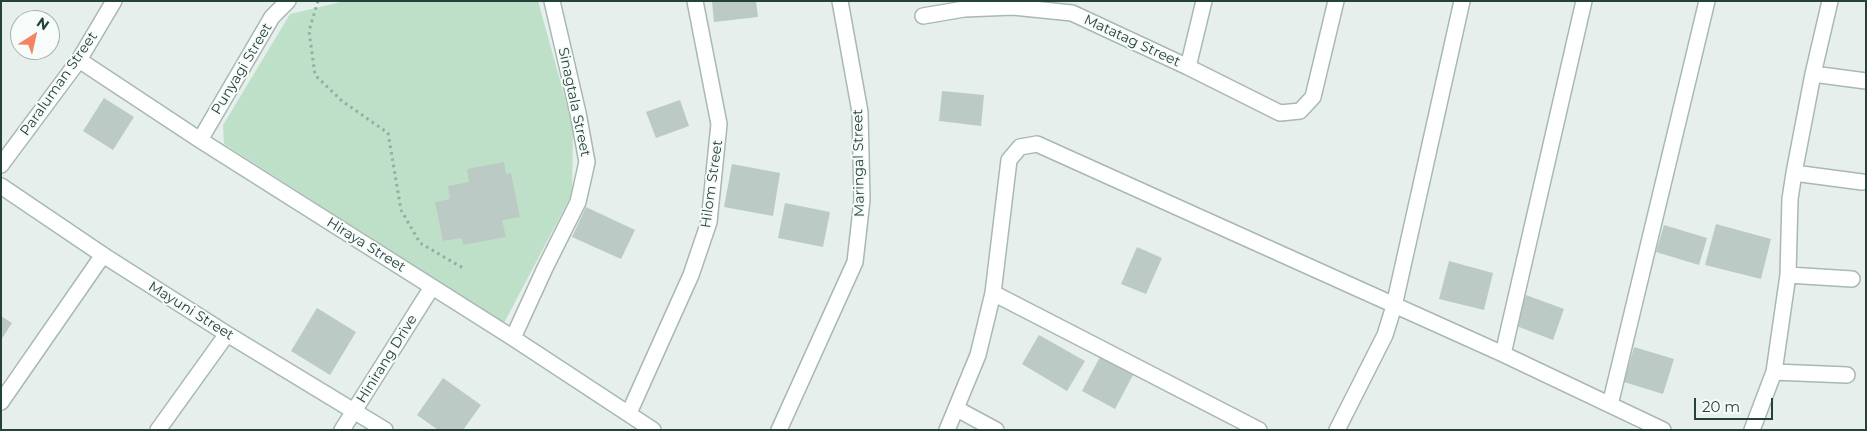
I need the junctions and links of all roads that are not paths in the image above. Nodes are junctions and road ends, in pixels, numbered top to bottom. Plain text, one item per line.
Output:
1 (114, 1) edge
2 (288, 1) edge
3 (552, 1) edge
4 (695, 1) edge
5 (840, 1) edge
6 (1204, 1) edge
7 (1336, 1) edge
8 (1462, 1) edge
9 (1584, 1) edge
10 (1706, 1) edge
11 (1830, 1) edge
12 (1073, 7) edge
13 (923, 16) dead end
14 (79, 60) junction
15 (1188, 67) junction
16 (1813, 74) junction
17 (1866, 81) edge
18 (200, 140) junction
19 (1, 165) edge
20 (1794, 173) junction
21 (1862, 182) dead end
22 (1, 186) edge
23 (103, 256) junction
24 (1788, 275) junction
25 (1852, 279) dead end
26 (432, 287) junction
27 (993, 293) junction
28 (1394, 306) junction
29 (227, 334) junction
30 (513, 338) junction
31 (1502, 354) junction
32 (1774, 372) junction
33 (1847, 375) dead end
34 (1, 402) edge
35 (1610, 405) junction
36 (957, 409) junction
37 (355, 410) junction
38 (629, 413) junction
39 (158, 430) edge
40 (342, 430) edge
41 (385, 430) edge
42 (653, 430) edge
43 (780, 430) edge
44 (947, 430) edge
45 (996, 430) edge
46 (1259, 430) edge
47 (1337, 430) edge
48 (1663, 430) edge
49 (1752, 430) edge

1 - 14 street, Paraluman Street
2 - 18 street, Punyagi Street
3 - 30 street, Sinagtala Street
4 - 38 street, Hilom Street
5 - 43 street, Maringal Street
6 - 15 street
7 - 15 street, Matatag Street
8 - 28 street
9 - 31 street
10 - 35 street
11 - 16 street
12 - 13 street, Matatag Street
12 - 15 street, Matatag Street
14 - 18 street, Hiraya Street
14 - 19 street, Paraluman Street
16 - 17 street
16 - 20 street
18 - 26 street, Hiraya Street
20 - 21 street
20 - 24 street
22 - 23 street, Mayuni Street
23 - 29 street, Mayuni Street
23 - 34 street
24 - 25 street
24 - 32 street
26 - 30 street, Hiraya Street
26 - 37 street, Hinirang Drive
27 - 28 street
27 - 36 street
27 - 46 street
28 - 31 street
28 - 47 street
29 - 37 street, Mayuni Street
29 - 39 street
30 - 38 street, Hiraya Street
31 - 35 street
32 - 33 street
32 - 49 street
35 - 48 street
36 - 44 street
36 - 45 street
37 - 40 street, Hinirang Drive
37 - 41 street, Mayuni Street
38 - 42 street, Hiraya Street

